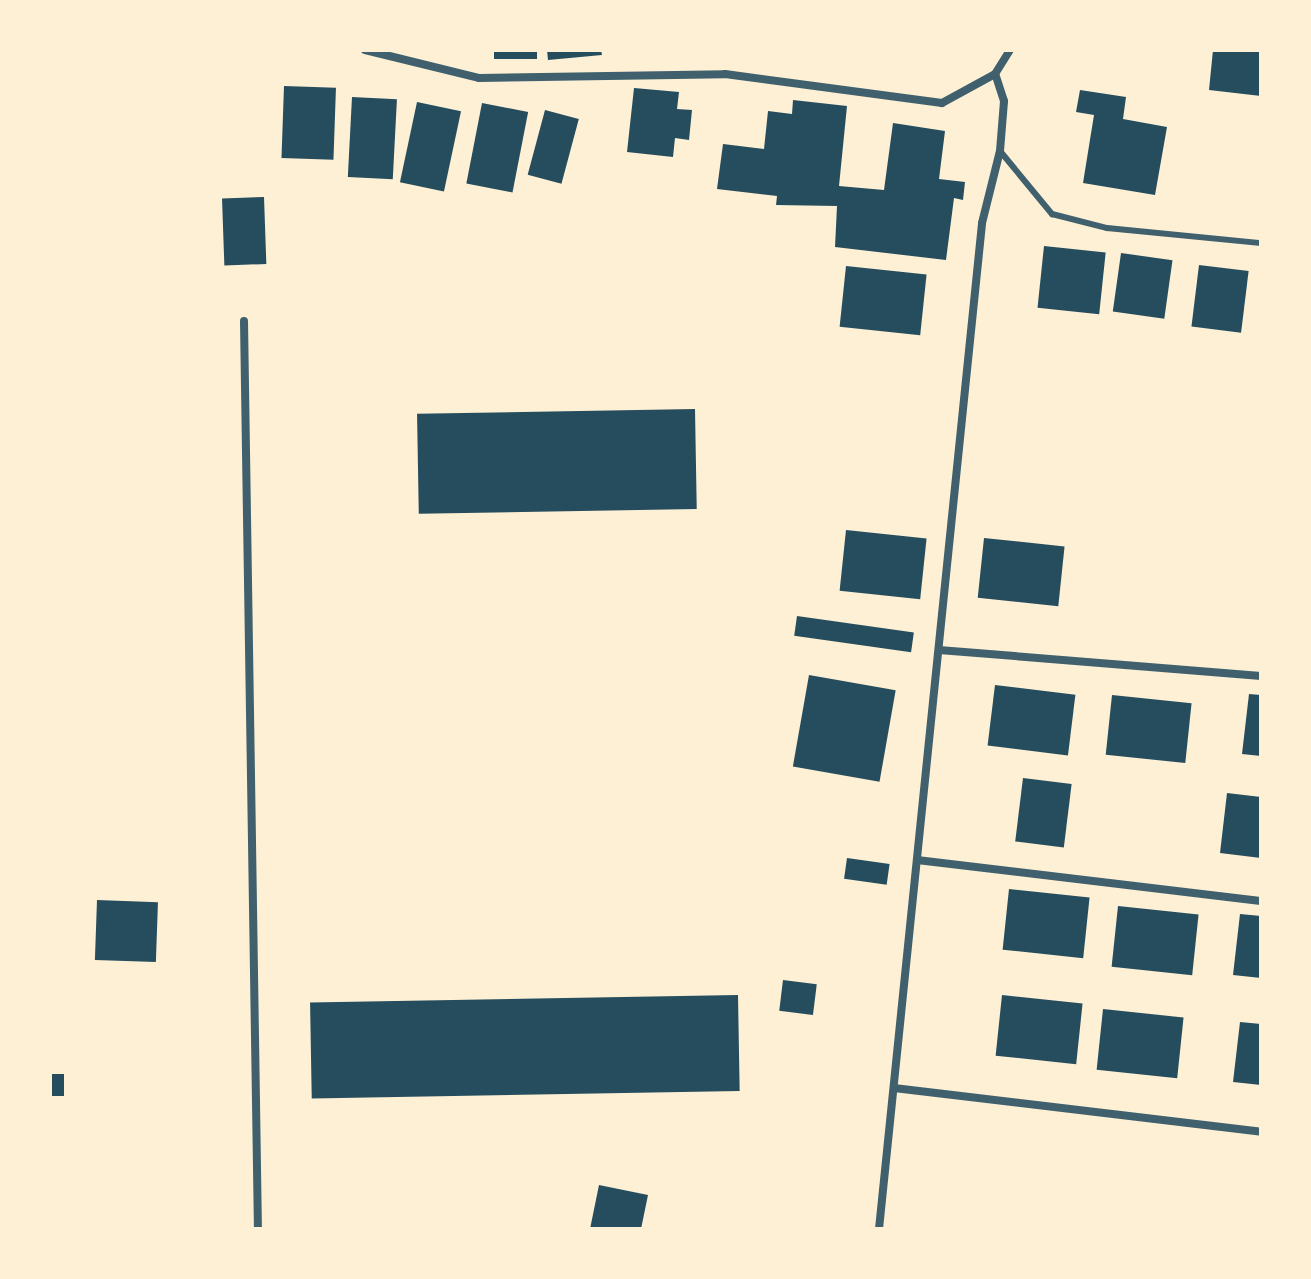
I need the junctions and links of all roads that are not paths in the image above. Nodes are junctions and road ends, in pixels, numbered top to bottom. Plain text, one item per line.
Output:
1 (365, 50) edge
2 (1010, 50) edge
3 (995, 74) junction
4 (1000, 151) junction
5 (1261, 243) edge
6 (244, 321) dead end
7 (939, 650) junction
8 (1261, 676) edge
9 (917, 860) junction
10 (1261, 901) edge
11 (894, 1088) junction
12 (1261, 1132) edge
13 (258, 1229) edge
14 (879, 1229) edge

1 - 3 street
2 - 3 street
3 - 4 street
4 - 5 lane
4 - 7 street
6 - 13 street
7 - 8 street
7 - 9 street
9 - 10 street
9 - 11 street
11 - 12 street
11 - 14 street

